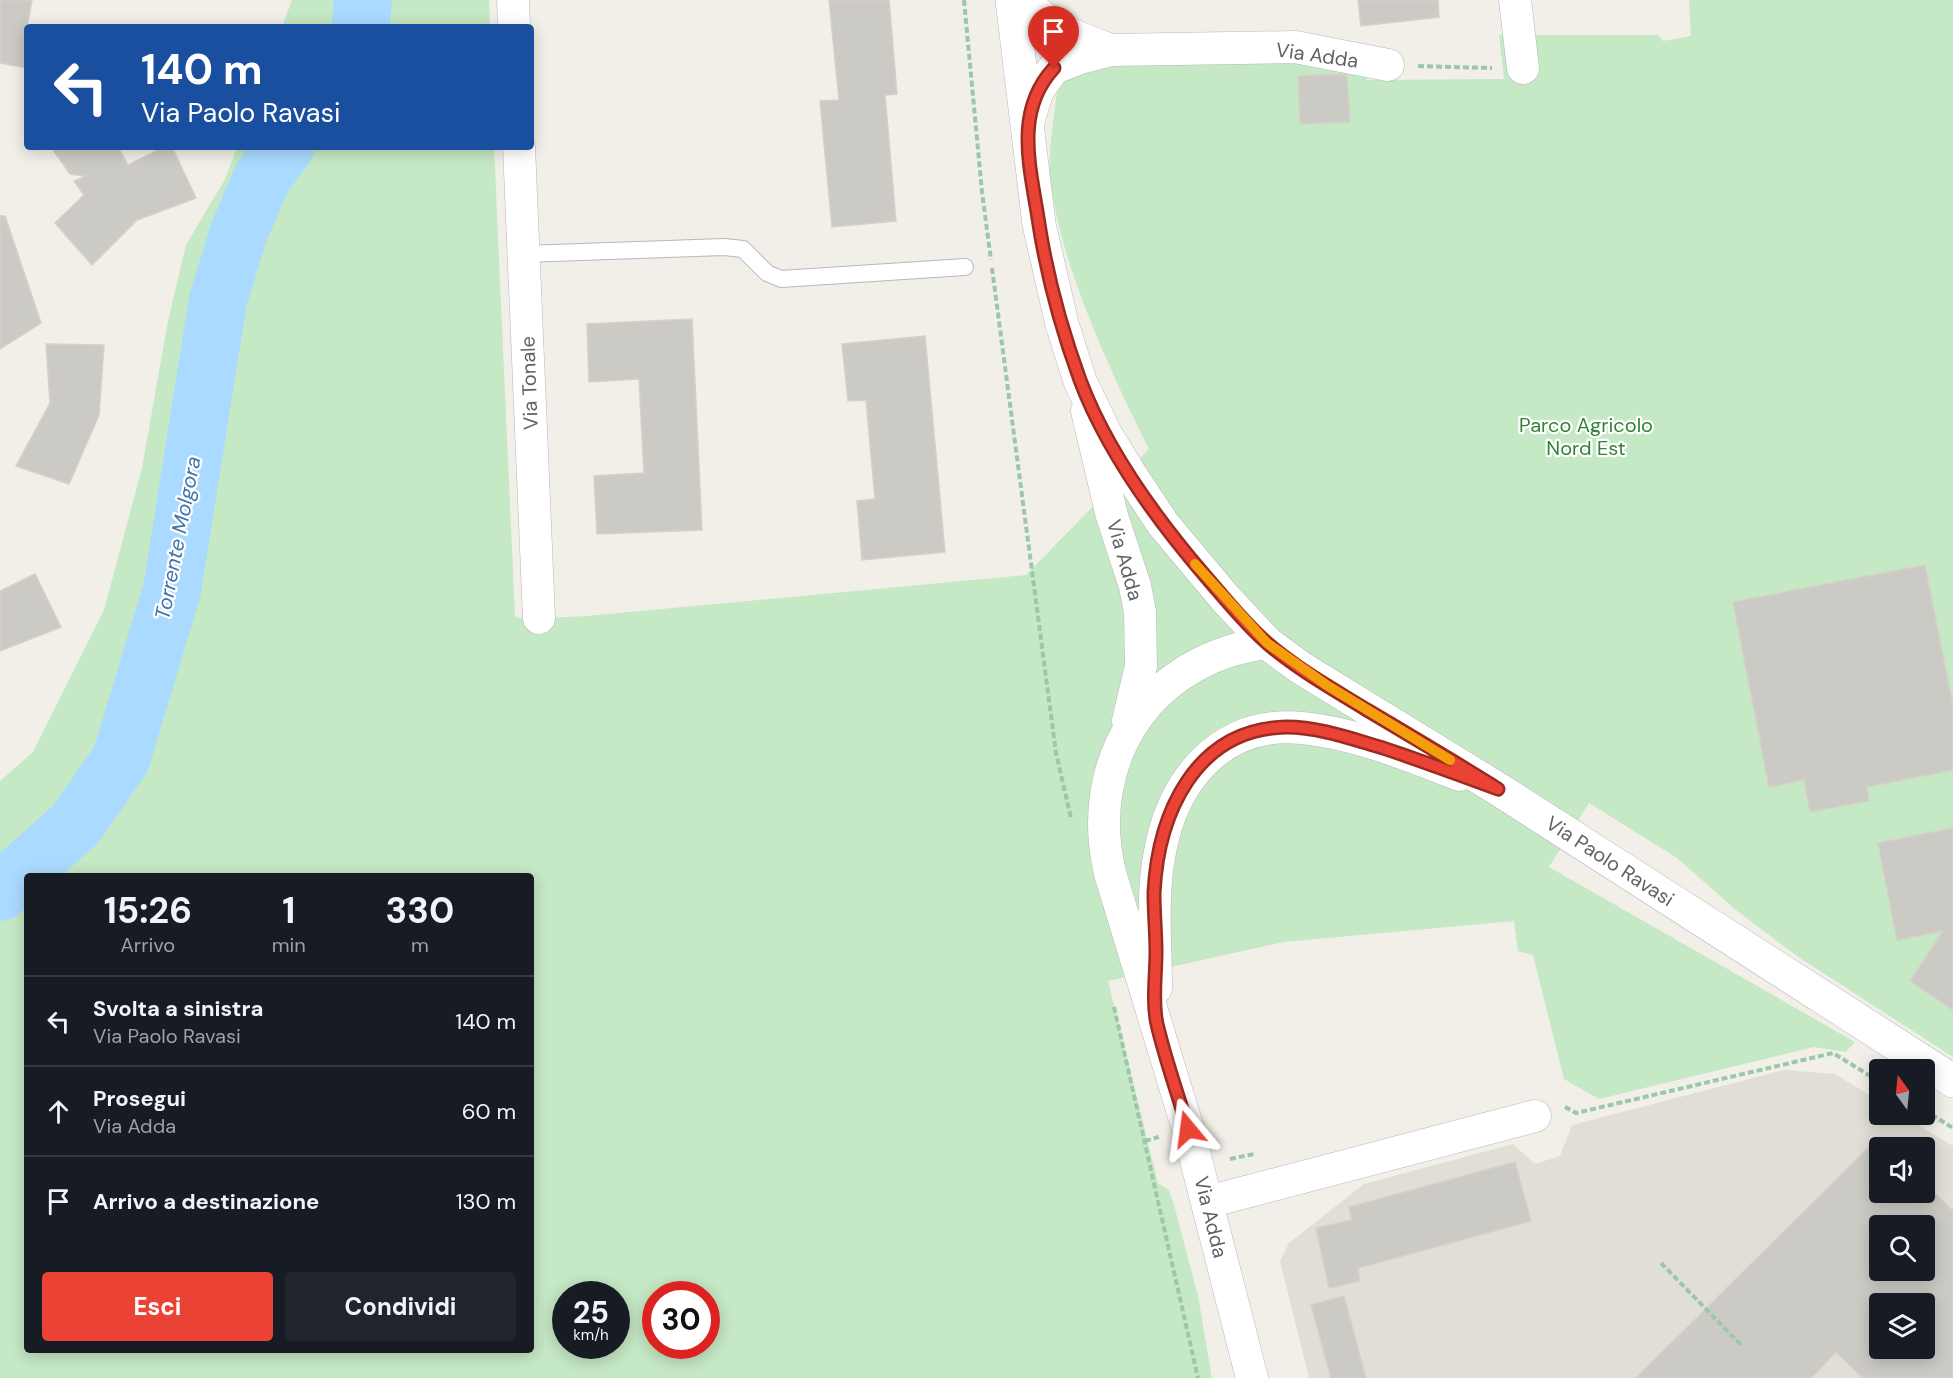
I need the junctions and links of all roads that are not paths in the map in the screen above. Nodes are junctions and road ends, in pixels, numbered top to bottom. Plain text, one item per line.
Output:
1 (513, 0) edge
2 (1012, 0) edge
3 (1023, 0) edge
4 (1515, 0) edge
5 (514, 24) edge
6 (1111, 50) junction
7 (1388, 65) road end
8 (1523, 69) road end
9 (1027, 126) junction
10 (519, 150) edge
11 (524, 254) junction
12 (965, 267) dead end
13 (1080, 381) junction
14 (539, 618) dead end
15 (1267, 643) junction
16 (1122, 740) junction
17 (1498, 789) junction
18 (1156, 1022) junction
19 (1953, 1081) edge
20 (1535, 1116) dead end
21 (1208, 1202) junction
22 (1252, 1378) edge

1 - 5 street
2 - 9 street, Via Adda
3 - 6 street, Via Adda
4 - 8 street
6 - 7 street, Via Adda
6 - 9 street, Via Adda
9 - 13 street, Via Adda
10 - 11 street, Via Tonale
11 - 12 lane
11 - 14 street, Via Tonale
13 - 15 street, Via Adda
13 - 16 street, Via Adda
15 - 16 street, Via Adda
15 - 17 street, Via Paolo Ravasi
16 - 18 street, Via Adda
17 - 18 street, Via Adda
17 - 19 street, Via Paolo Ravasi
18 - 21 street, Via Adda
20 - 21 street
21 - 22 street, Via Adda

